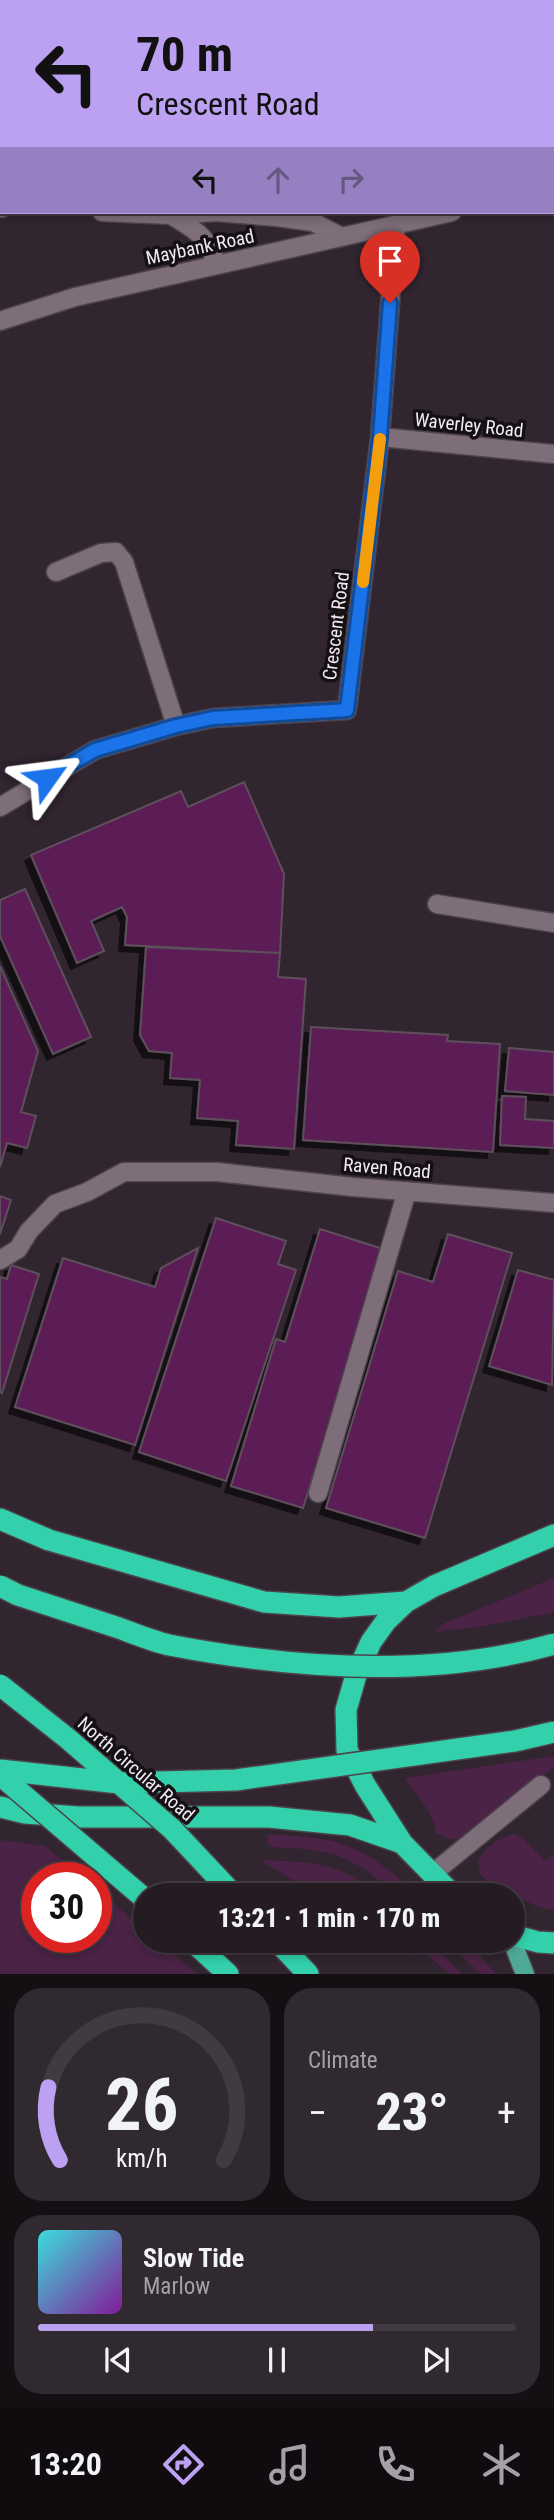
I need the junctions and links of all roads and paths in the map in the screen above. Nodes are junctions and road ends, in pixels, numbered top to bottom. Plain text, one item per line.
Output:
1 (148, 214) edge
2 (186, 214) edge
3 (277, 214) edge
4 (443, 214) edge
5 (171, 215) junction
6 (396, 224) junction
7 (342, 237) junction
8 (217, 264) junction
9 (0, 321) edge
10 (380, 437) junction
11 (554, 454) edge
12 (56, 572) dead end
13 (176, 726) junction
14 (0, 807) edge
15 (437, 904) dead end
16 (554, 923) edge
17 (407, 1191) junction
18 (554, 1203) edge
19 (0, 1260) edge
20 (318, 1493) dead end
21 (0, 1519) edge
22 (554, 1535) edge
23 (0, 1586) edge
24 (406, 1602) junction
25 (554, 1644) edge
26 (0, 1685) edge
27 (554, 1732) edge
28 (0, 1770) edge
29 (0, 1775) edge
30 (541, 1785) dead end
31 (0, 1807) edge
32 (402, 1843) junction
33 (432, 1874) junction
34 (223, 1883) edge
35 (441, 1883) edge
36 (133, 1889) edge
37 (525, 1938) edge
38 (554, 1943) edge
39 (205, 1953) edge
40 (288, 1953) edge
41 (517, 1953) edge
42 (228, 1974) edge
43 (308, 1974) edge
44 (526, 1974) edge

1 - 5 street
2 - 5 street
3 - 7 street
4 - 6 street, Maybank Road
5 - 8 street
6 - 7 street, Maybank Road
6 - 10 street, Crescent Road
7 - 8 street, Maybank Road
8 - 9 street, Maybank Road
10 - 11 street, Waverley Road
10 - 13 street, Crescent Road
12 - 13 street
13 - 14 street, Crescent Road
15 - 16 street
17 - 18 street, Raven Road
17 - 19 street, Raven Road
17 - 20 street
21 - 24 highway
22 - 24 highway
23 - 25 highway, bridge
24 - 32 highway
26 - 34 highway, North Circular Road, bridge
27 - 28 highway, bridge
29 - 36 highway, bridge
30 - 33 street
31 - 32 highway
32 - 33 highway
33 - 35 highway
37 - 38 highway
39 - 42 highway
40 - 43 highway
41 - 44 main road

